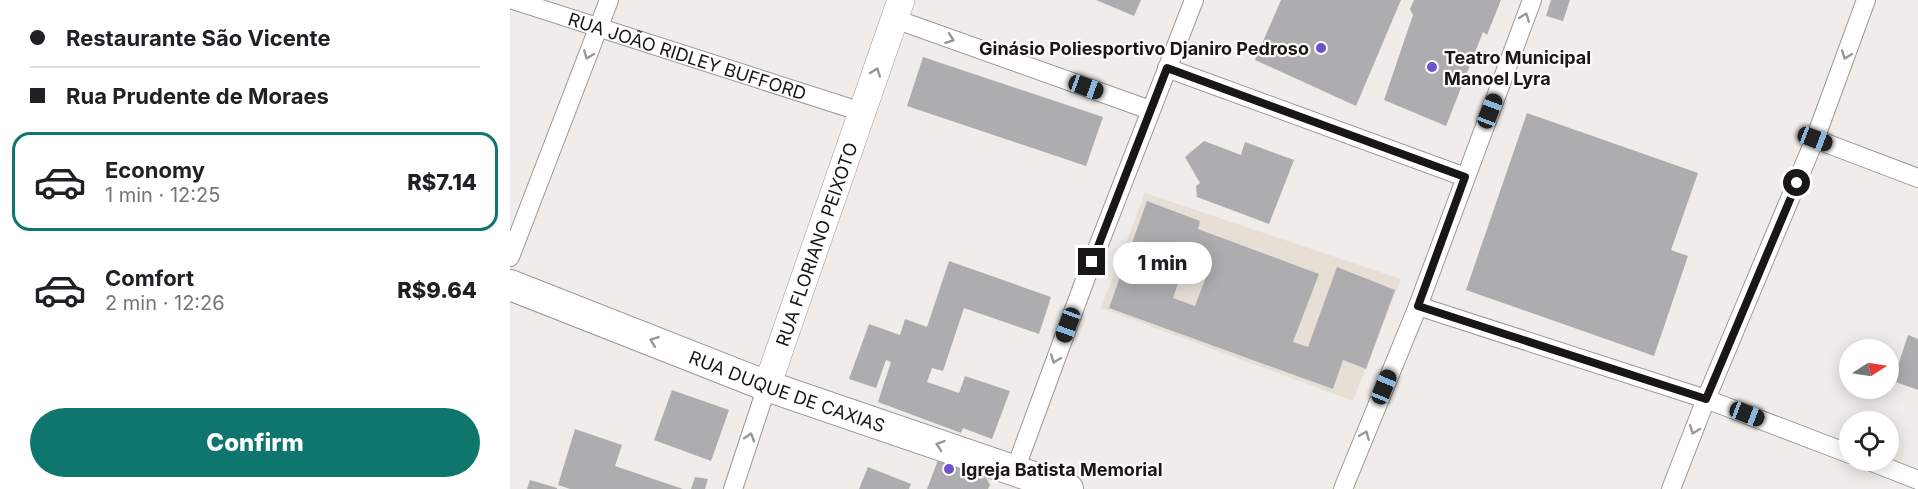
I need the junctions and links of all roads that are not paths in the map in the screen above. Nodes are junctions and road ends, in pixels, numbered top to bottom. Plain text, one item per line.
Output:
1 (513, 0) edge
2 (609, 0) edge
3 (1194, 0) edge
4 (1532, 0) edge
5 (1866, 0) edge
6 (898, 10) edge
7 (598, 28) junction
8 (1167, 68) junction
9 (1150, 110) junction
10 (862, 112) junction
11 (1815, 139) junction
12 (1465, 177) junction
13 (1918, 178) edge
14 (510, 256) edge
15 (510, 285) edge
16 (1418, 306) junction
17 (768, 386) junction
18 (1706, 399) junction
19 (1839, 450) edge
20 (1896, 471) edge
21 (1012, 480) edge
22 (1918, 480) edge
23 (733, 489) edge
24 (1068, 489) edge
25 (1343, 489) edge
26 (1671, 489) edge

1 - 7 street, RUA JOÃO RIDLEY BUFFORD
2 - 7 street
3 - 8 street
12 -> 4 street
5 -> 11 street
6 -> 9 street
10 -> 6 main road, RUA FLORIANO PEIXOTO
7 - 10 street, RUA JOÃO RIDLEY BUFFORD
7 -> 14 street
8 - 9 street
8 - 12 street
9 -> 21 street
10 - 17 main road, RUA FLORIANO PEIXOTO
11 - 13 street
11 - 18 street
12 - 16 street
17 -> 15 main road, RUA DUQUE DE CAXIAS
16 - 18 street
25 -> 16 street
21 -> 17 main road, RUA DUQUE DE CAXIAS
23 -> 17 street, RUA FLORIANO PEIXOTO
18 - 19 street
18 -> 26 street
20 - 22 street
21 - 24 main road, RUA DUQUE DE CAXIAS

